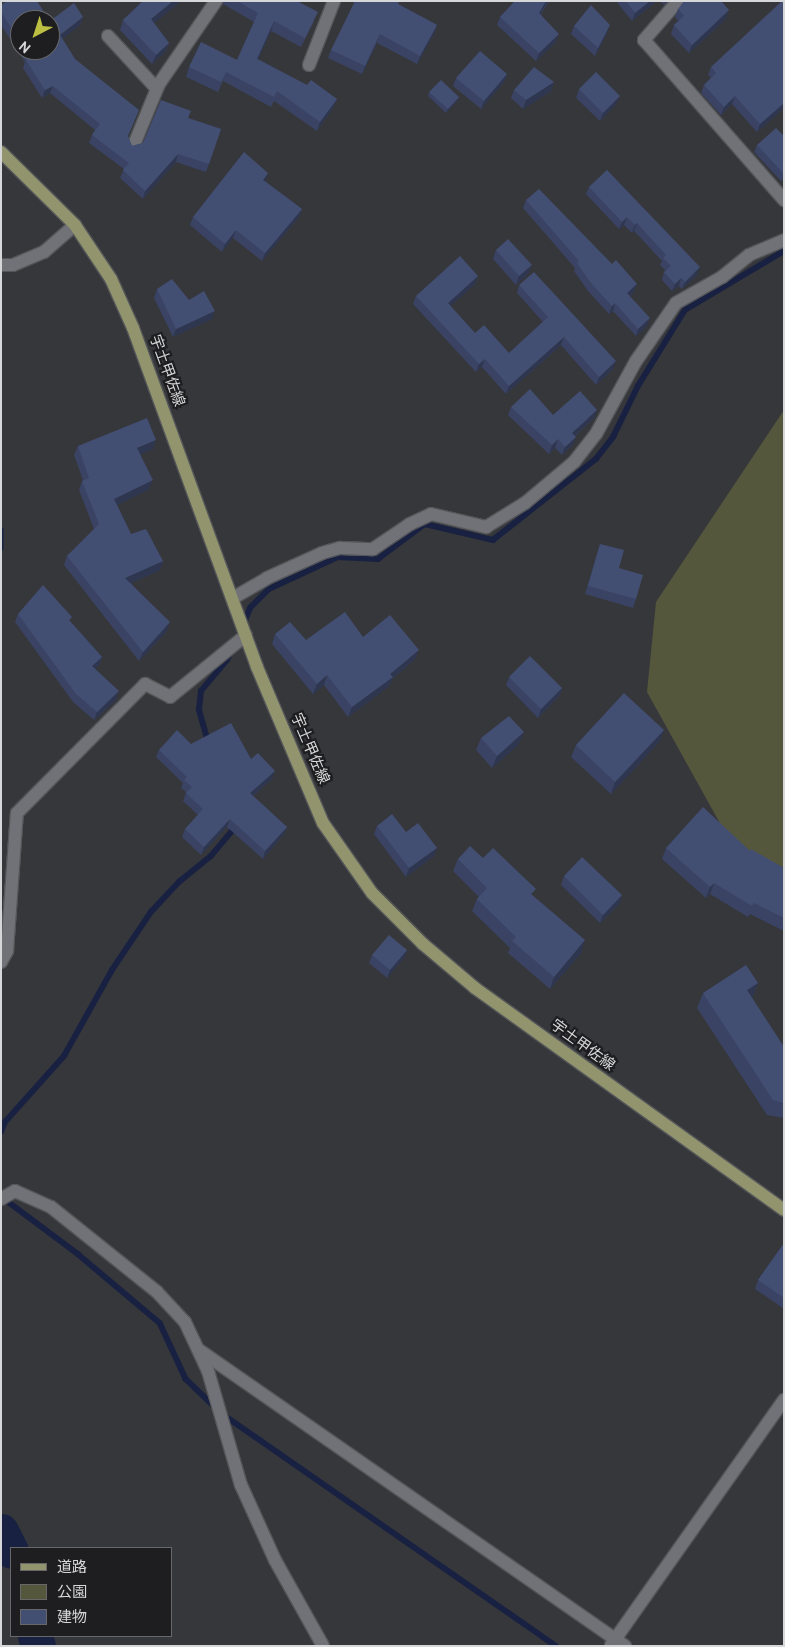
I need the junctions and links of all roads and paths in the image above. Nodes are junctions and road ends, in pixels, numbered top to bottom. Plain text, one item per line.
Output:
1 (216, 1) edge
2 (334, 1) edge
3 (678, 1) edge
4 (108, 36) dead end
5 (309, 65) dead end
6 (156, 89) junction
7 (133, 147) edge
8 (1, 152) edge
9 (784, 200) edge
10 (75, 226) junction
11 (784, 240) edge
12 (1, 265) edge
13 (233, 598) junction
14 (246, 635) junction
15 (1, 962) edge
16 (1, 1199) edge
17 (784, 1210) edge
18 (197, 1349) junction
19 (784, 1400) edge
20 (617, 1644) edge
21 (323, 1646) edge

1 - 6 street
2 - 5 street
3 - 9 street
4 - 6 street
6 - 7 street
8 - 10 main road, 宇土甲佐線
10 - 12 street
10 - 13 main road, 宇土甲佐線
11 - 13 street
13 - 14 main road, 宇土甲佐線
14 - 15 street
14 - 17 main road, 宇土甲佐線
16 - 18 street
18 - 20 street
18 - 21 street
19 - 20 street

